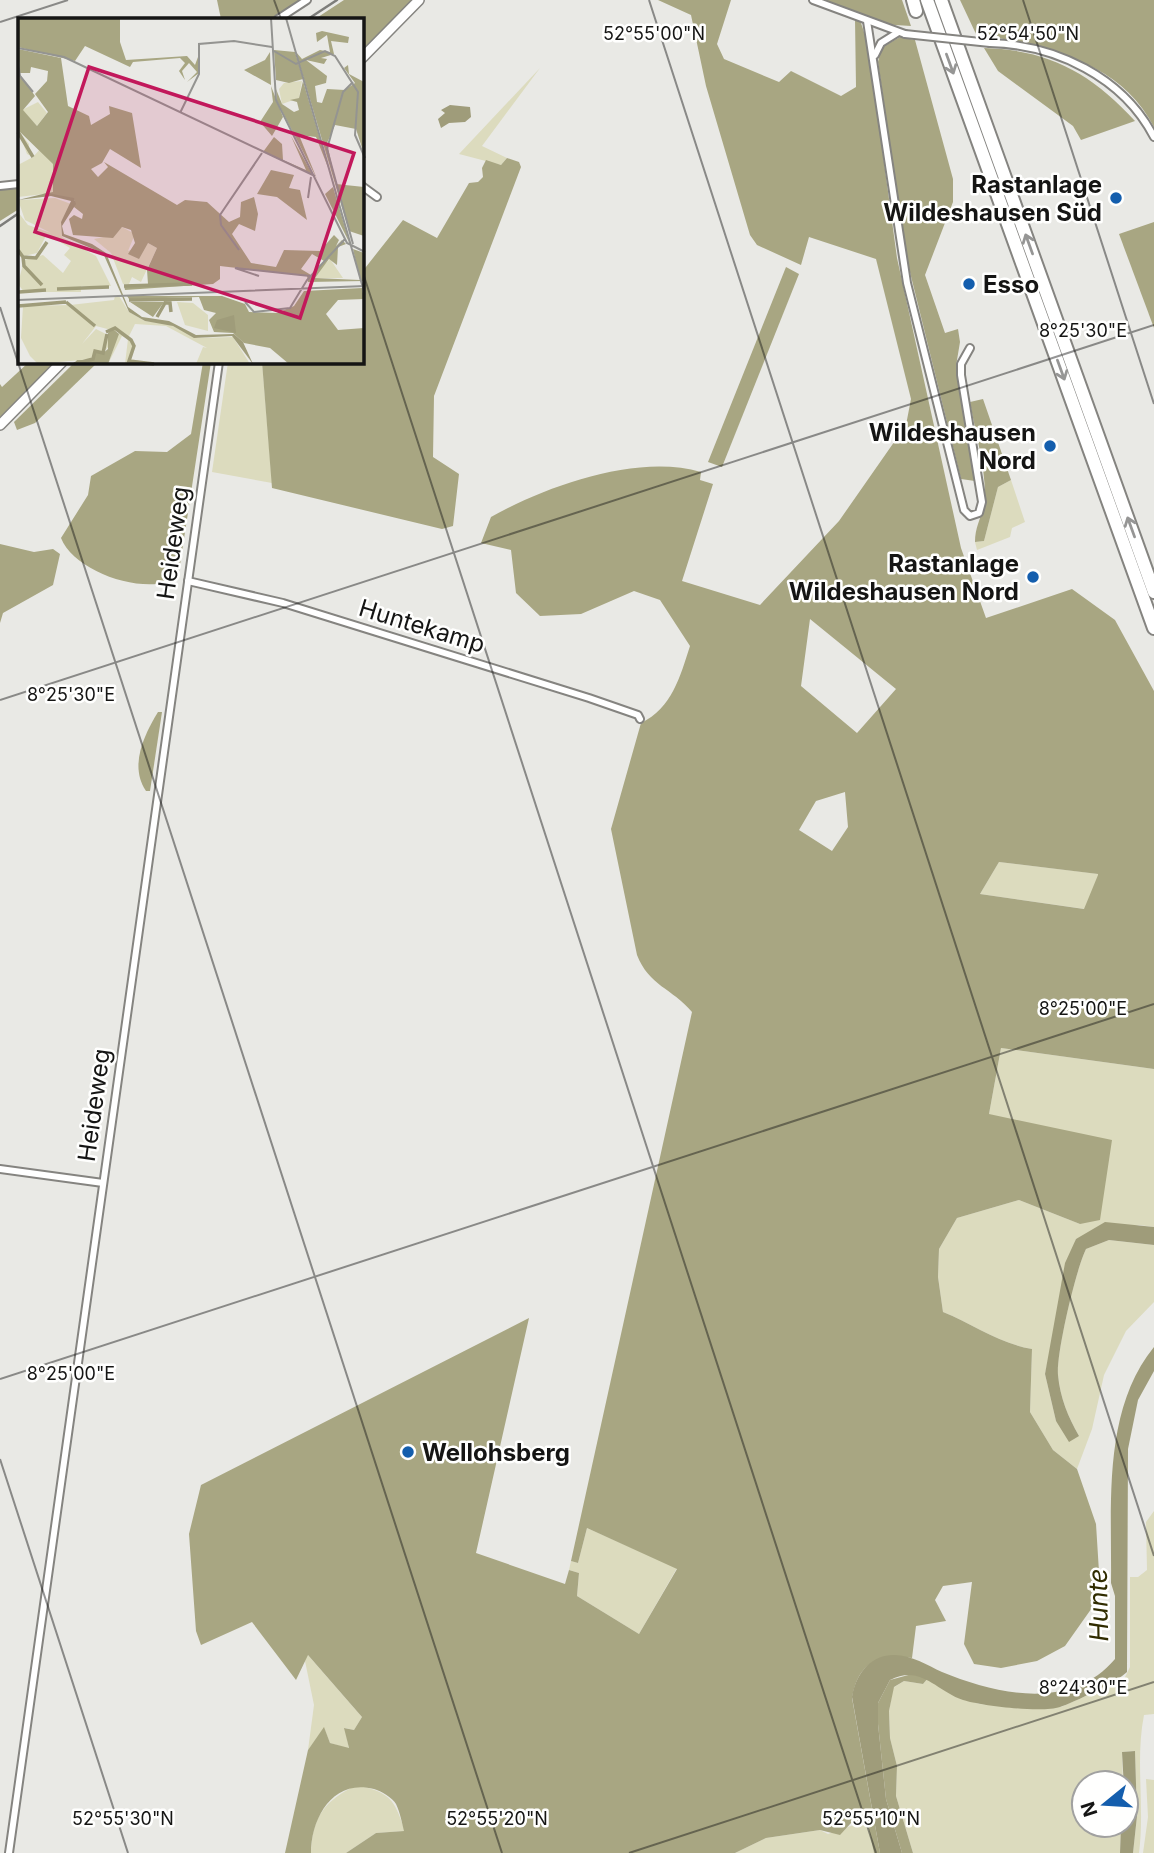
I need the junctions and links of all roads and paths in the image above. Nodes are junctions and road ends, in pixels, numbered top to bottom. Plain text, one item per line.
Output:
1 (307, 0) edge
2 (419, 0) edge
3 (813, 0) edge
4 (927, 0) edge
5 (941, 0) edge
6 (280, 18) edge
7 (867, 21) junction
8 (901, 33) junction
9 (364, 56) edge
10 (875, 57) junction
11 (1154, 136) edge
12 (18, 184) edge
13 (0, 186) edge
14 (364, 187) edge
15 (377, 197) dead end
16 (970, 348) dead end
17 (60, 364) edge
18 (219, 364) edge
19 (0, 425) edge
20 (188, 581) junction
21 (1154, 592) edge
22 (1154, 628) edge
23 (640, 719) dead end
24 (0, 1169) edge
25 (103, 1183) junction
26 (9, 1853) edge

1 - 6 street
2 - 9 main road
3 - 7 street
4 -> 22 highway
21 -> 5 highway
7 - 8 street
7 - 10 street
8 - 10 street
8 - 11 street, bridge
10 - 16 street
12 - 13 street
14 - 15 street
17 - 19 main road
18 - 20 street, Heideweg
20 - 23 street, Huntekamp
20 - 25 street, Heideweg
24 - 25 street
25 - 26 street, Heideweg

